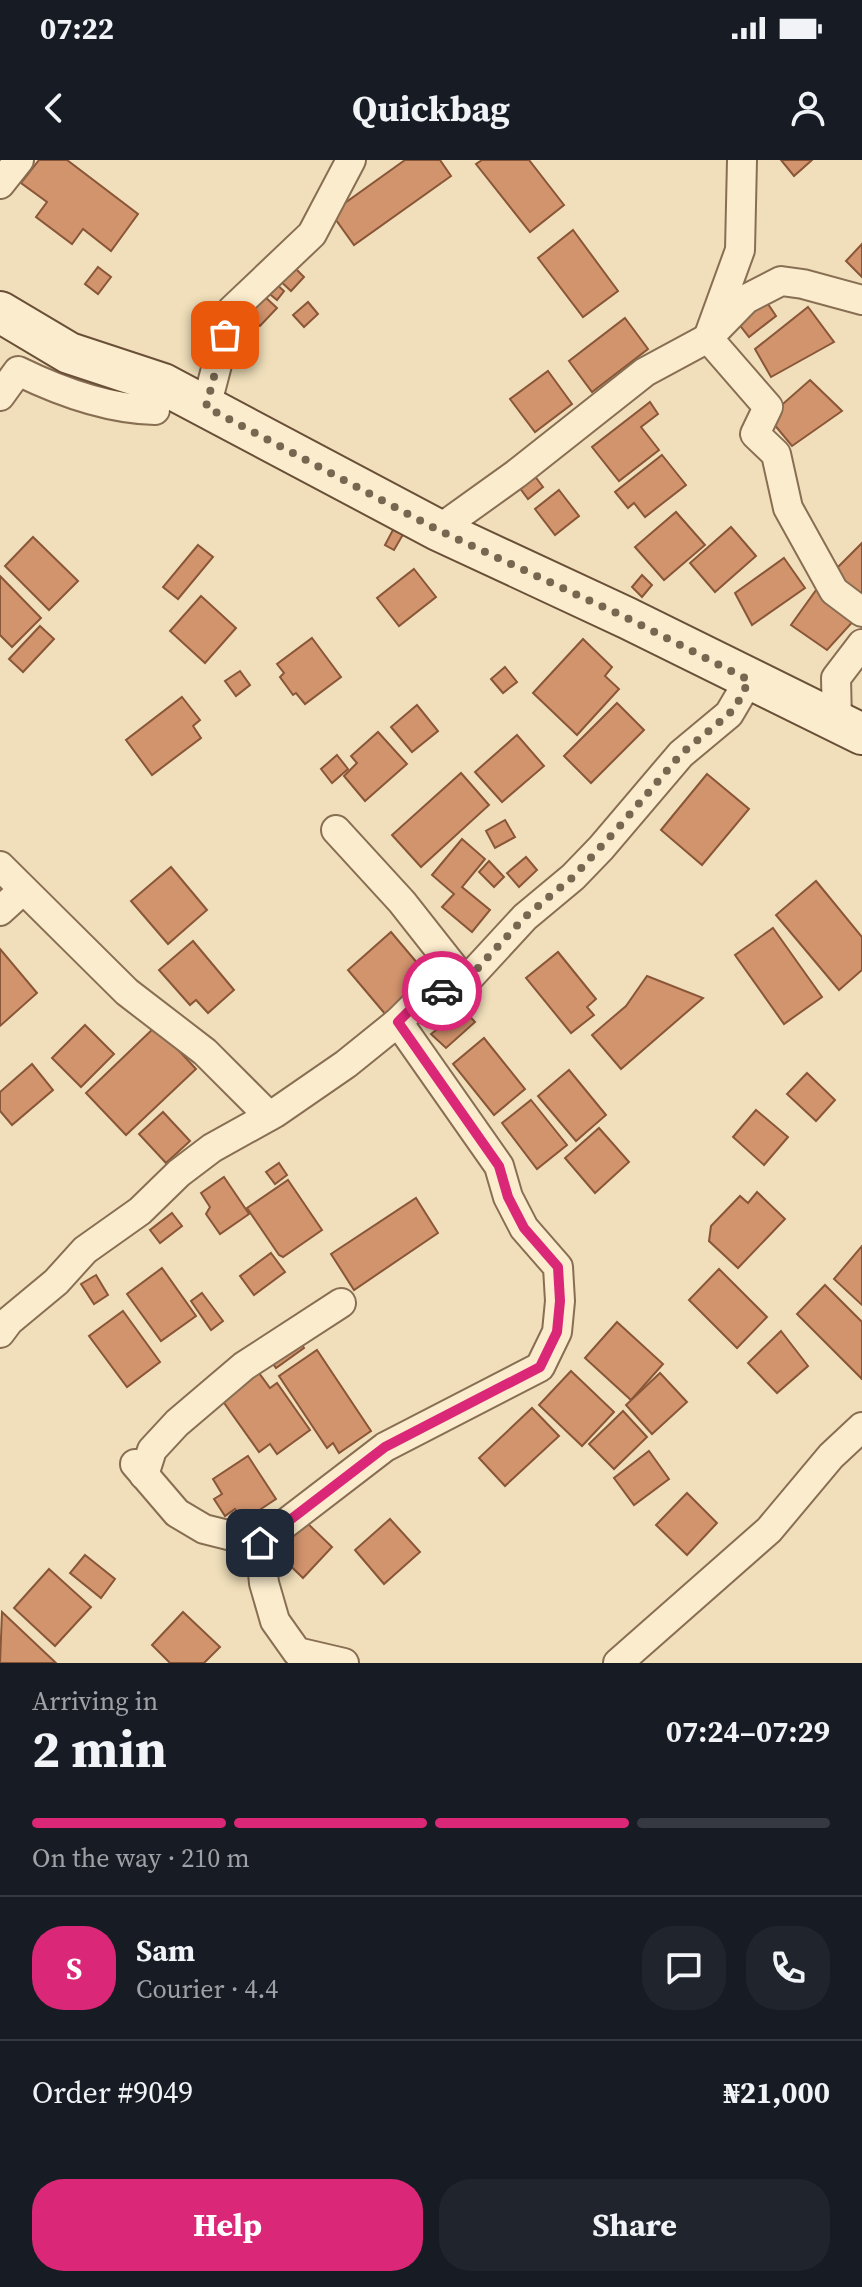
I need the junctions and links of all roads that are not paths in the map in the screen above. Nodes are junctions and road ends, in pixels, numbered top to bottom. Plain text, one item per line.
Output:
1 (19, 160) edge
2 (351, 160) edge
3 (742, 160) edge
4 (0, 184) edge
5 (862, 300) edge
6 (0, 312) edge
7 (708, 338) junction
8 (163, 384) junction
9 (0, 396) edge
10 (206, 407) junction
11 (438, 530) junction
12 (862, 612) edge
13 (862, 644) edge
14 (749, 680) junction
15 (849, 728) edge
16 (336, 830) dead end
17 (0, 866) edge
18 (23, 890) junction
19 (0, 911) edge
20 (465, 982) junction
21 (398, 1022) junction
22 (269, 1116) junction
23 (341, 1303) dead end
24 (0, 1333) edge
25 (862, 1427) edge
26 (260, 1543) junction
27 (330, 1662) edge
28 (618, 1663) edge

1 - 4 street
2 - 10 street
3 - 7 street
5 - 7 street
6 - 8 street
7 - 11 street
7 - 12 street
8 - 9 street
8 - 10 street
10 - 11 street
11 - 14 street
13 - 15 street
14 - 15 street
14 - 20 street
16 - 20 street
17 - 18 street
18 - 19 street
18 - 22 street
20 - 21 street
21 - 22 street
21 - 26 street
22 - 24 street
23 - 26 street
25 - 28 street
26 - 27 street

